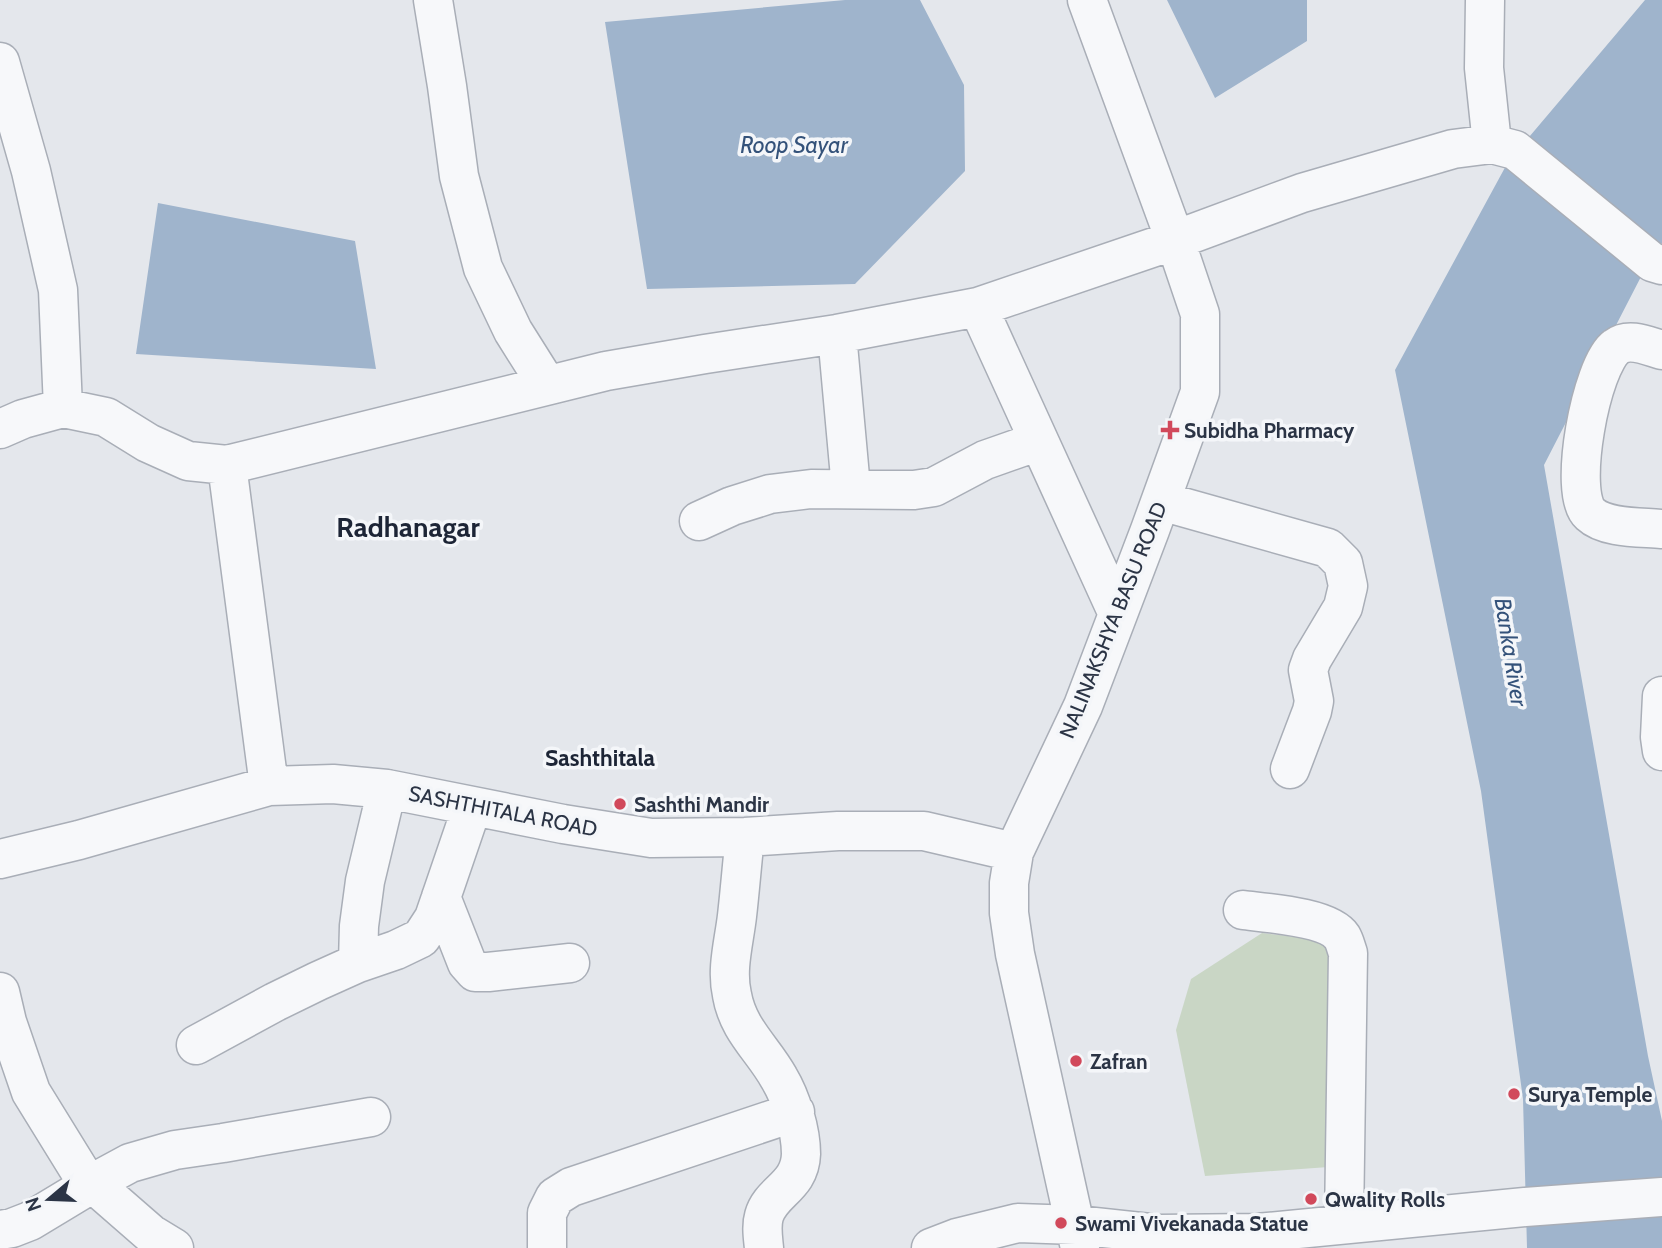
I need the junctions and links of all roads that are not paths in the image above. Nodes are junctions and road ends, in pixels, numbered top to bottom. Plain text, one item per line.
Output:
1 (433, 0) edge
2 (1087, 0) edge
3 (1485, 0) edge
4 (0, 62) edge
5 (1504, 147) junction
6 (1175, 240) junction
7 (1657, 263) edge
8 (978, 307) junction
9 (837, 334) junction
10 (1662, 350) edge
11 (547, 385) junction
12 (63, 408) junction
13 (0, 429) edge
14 (1039, 441) junction
15 (227, 466) junction
16 (851, 488) junction
17 (1161, 500) junction
18 (699, 521) dead end
19 (1662, 529) edge
20 (1118, 614) junction
21 (1662, 696) edge
22 (1662, 751) edge
23 (1290, 769) dead end
24 (269, 786) junction
25 (387, 789) junction
26 (472, 807) junction
27 (745, 836) junction
28 (1014, 852) junction
29 (0, 859) edge
30 (441, 897) junction
31 (1243, 910) dead end
32 (570, 962) dead end
33 (358, 963) junction
34 (2, 1013) edge
35 (196, 1045) dead end
36 (795, 1112) junction
37 (371, 1117) dead end
38 (93, 1183) junction
39 (1662, 1196) edge
40 (1344, 1223) junction
41 (0, 1230) edge
42 (1078, 1237) edge
43 (174, 1248) edge
44 (547, 1248) edge
45 (764, 1248) edge
46 (932, 1248) edge

1 - 11 street
2 - 6 street, NALINAKSHYA BASU ROAD
3 - 5 street
4 - 12 street
5 - 6 street
5 - 7 street
6 - 8 street
6 - 17 street, NALINAKSHYA BASU ROAD
8 - 9 street
8 - 14 street
9 - 11 street
9 - 16 street
10 - 19 street
11 - 15 street
12 - 13 street
12 - 15 street
14 - 16 street
14 - 20 street
15 - 24 street
16 - 18 street
17 - 20 street, NALINAKSHYA BASU ROAD
17 - 23 street
20 - 28 street, NALINAKSHYA BASU ROAD
21 - 22 street
24 - 25 street, SASHTHITALA ROAD
24 - 29 street, SASHTHITALA ROAD
25 - 26 street, SASHTHITALA ROAD
25 - 33 street
26 - 27 street, SASHTHITALA ROAD
26 - 30 street
27 - 28 street, SASHTHITALA ROAD
27 - 36 street
28 - 42 street, NALINAKSHYA BASU ROAD
30 - 32 street
30 - 33 street
31 - 40 street
33 - 35 street
34 - 38 street
36 - 44 street
36 - 45 street
37 - 38 street
38 - 41 street
38 - 43 street
39 - 40 street
40 - 42 street
42 - 46 street

